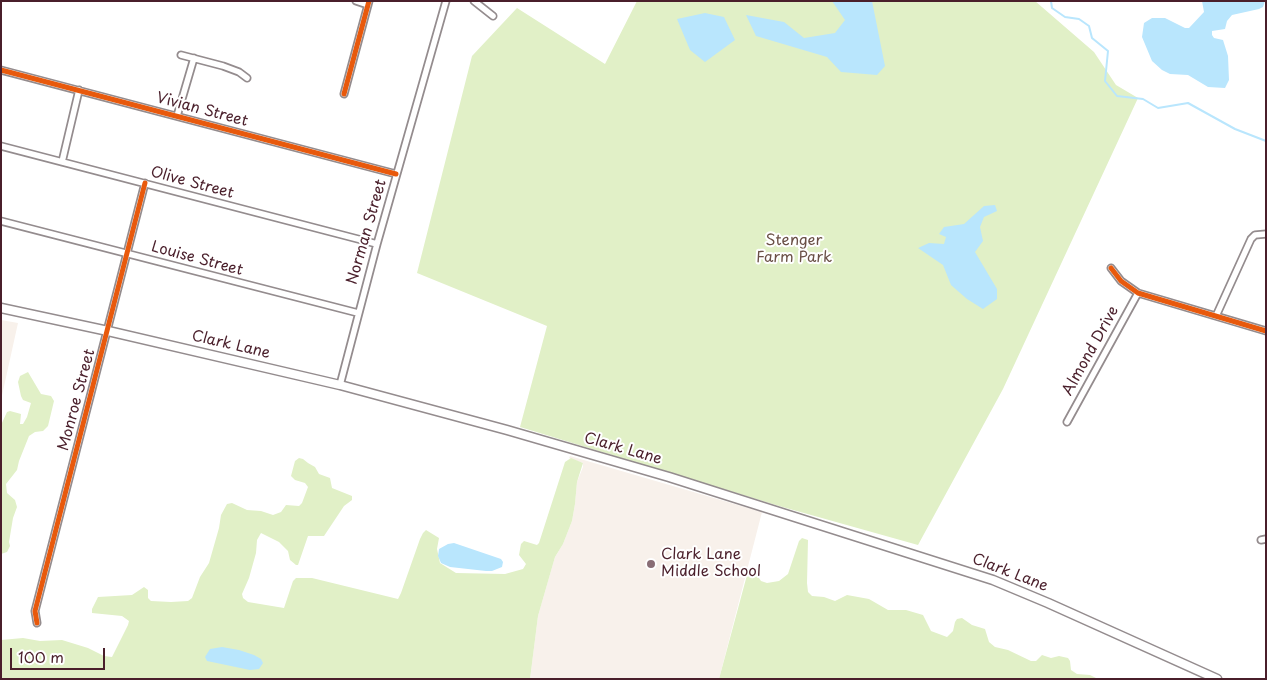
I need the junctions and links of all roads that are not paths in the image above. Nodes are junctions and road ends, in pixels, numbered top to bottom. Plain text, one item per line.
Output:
1 (356, 1) edge
2 (446, 1) edge
3 (474, 1) edge
4 (369, 3) edge
5 (493, 16) dead end
6 (182, 55) dead end
7 (194, 58) junction
8 (1, 70) edge
9 (247, 78) dead end
10 (79, 90) junction
11 (344, 94) dead end
12 (177, 116) junction
13 (1, 146) edge
14 (62, 162) junction
15 (396, 174) junction
16 (145, 183) junction
17 (1, 221) edge
18 (1266, 234) edge
19 (377, 244) junction
20 (127, 253) junction
21 (1111, 268) dead end
22 (1138, 293) junction
23 (1, 308) edge
24 (358, 313) junction
25 (1216, 316) junction
26 (108, 331) junction
27 (1266, 331) edge
28 (340, 385) junction
29 (1067, 422) dead end
30 (37, 623) dead end
31 (1217, 679) edge

1 - 4 street
2 - 15 street, Norman Street
3 - 5 street
4 - 11 street
6 - 7 street
7 - 9 street
7 - 12 street
8 - 10 street, Vivian Street
10 - 12 street, Vivian Street
10 - 14 street
12 - 15 street, Vivian Street
13 - 14 street, Olive Street
14 - 16 street, Olive Street
15 - 19 street, Norman Street
16 - 19 street, Olive Street
16 - 20 street, Monroe Street
17 - 20 street, Louise Street
18 - 25 street
19 - 24 street, Norman Street
20 - 24 street, Louise Street
20 - 26 street, Monroe Street
21 - 22 street
22 - 25 street
22 - 29 street, Almond Drive
23 - 26 main road, Clark Lane
24 - 28 street, Norman Street
25 - 27 street
26 - 28 main road, Clark Lane
26 - 30 street, Monroe Street
28 - 31 main road, Clark Lane

